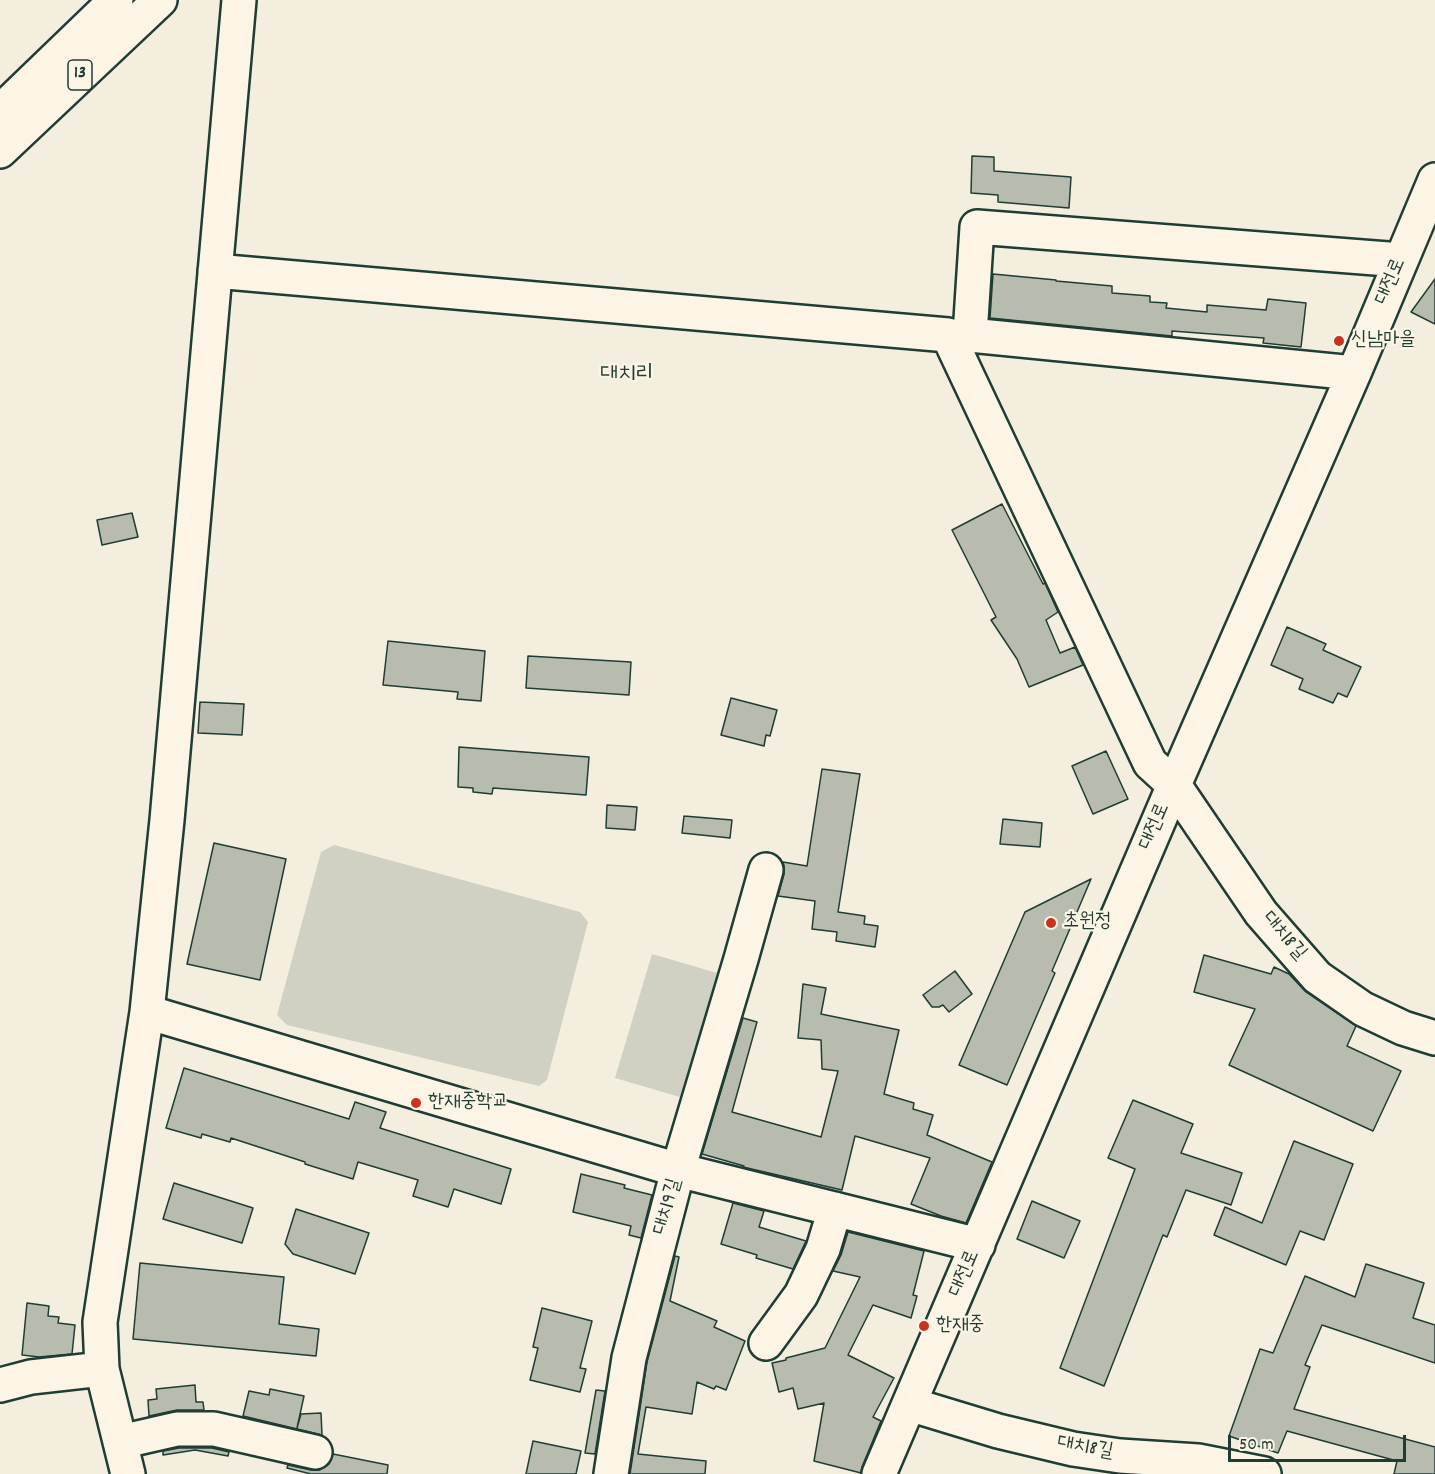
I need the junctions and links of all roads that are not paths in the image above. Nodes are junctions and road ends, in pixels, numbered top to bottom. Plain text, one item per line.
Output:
1 (116, 0) edge
2 (159, 0) edge
3 (239, 0) edge
4 (0, 112) edge
5 (0, 151) edge
6 (1435, 180) edge
7 (1401, 260) junction
8 (215, 271) junction
9 (959, 335) junction
10 (1354, 373) junction
11 (1174, 785) junction
12 (766, 870) dead end
13 (147, 1012) junction
14 (1435, 1038) edge
15 (678, 1170) junction
16 (835, 1209) junction
17 (978, 1245) junction
18 (766, 1343) dead end
19 (102, 1369) junction
20 (0, 1385) edge
21 (909, 1404) junction
22 (120, 1442) junction
23 (315, 1452) dead end
24 (128, 1474) edge
25 (612, 1474) edge
26 (879, 1474) edge
27 (1264, 1474) edge

1 - 4 street, 13
2 - 5 street, 13
3 - 8 street
6 - 7 street, 대전로
7 - 9 street
7 - 10 street, 대전로
8 - 9 street
8 - 13 street
9 - 10 street
9 - 11 street, 대치8길
10 - 11 street, 대전로
11 - 14 street, 대치8길
11 - 17 street, 대전로
12 - 15 street
13 - 15 street
13 - 19 street
15 - 16 street, 대치9길
15 - 25 street, 대치9길
16 - 17 street, 대치9길
16 - 18 street
17 - 21 street, 대전로
19 - 20 street
19 - 22 street
21 - 26 street, 대전로
21 - 27 street, 대치8길
22 - 23 street
22 - 24 street

